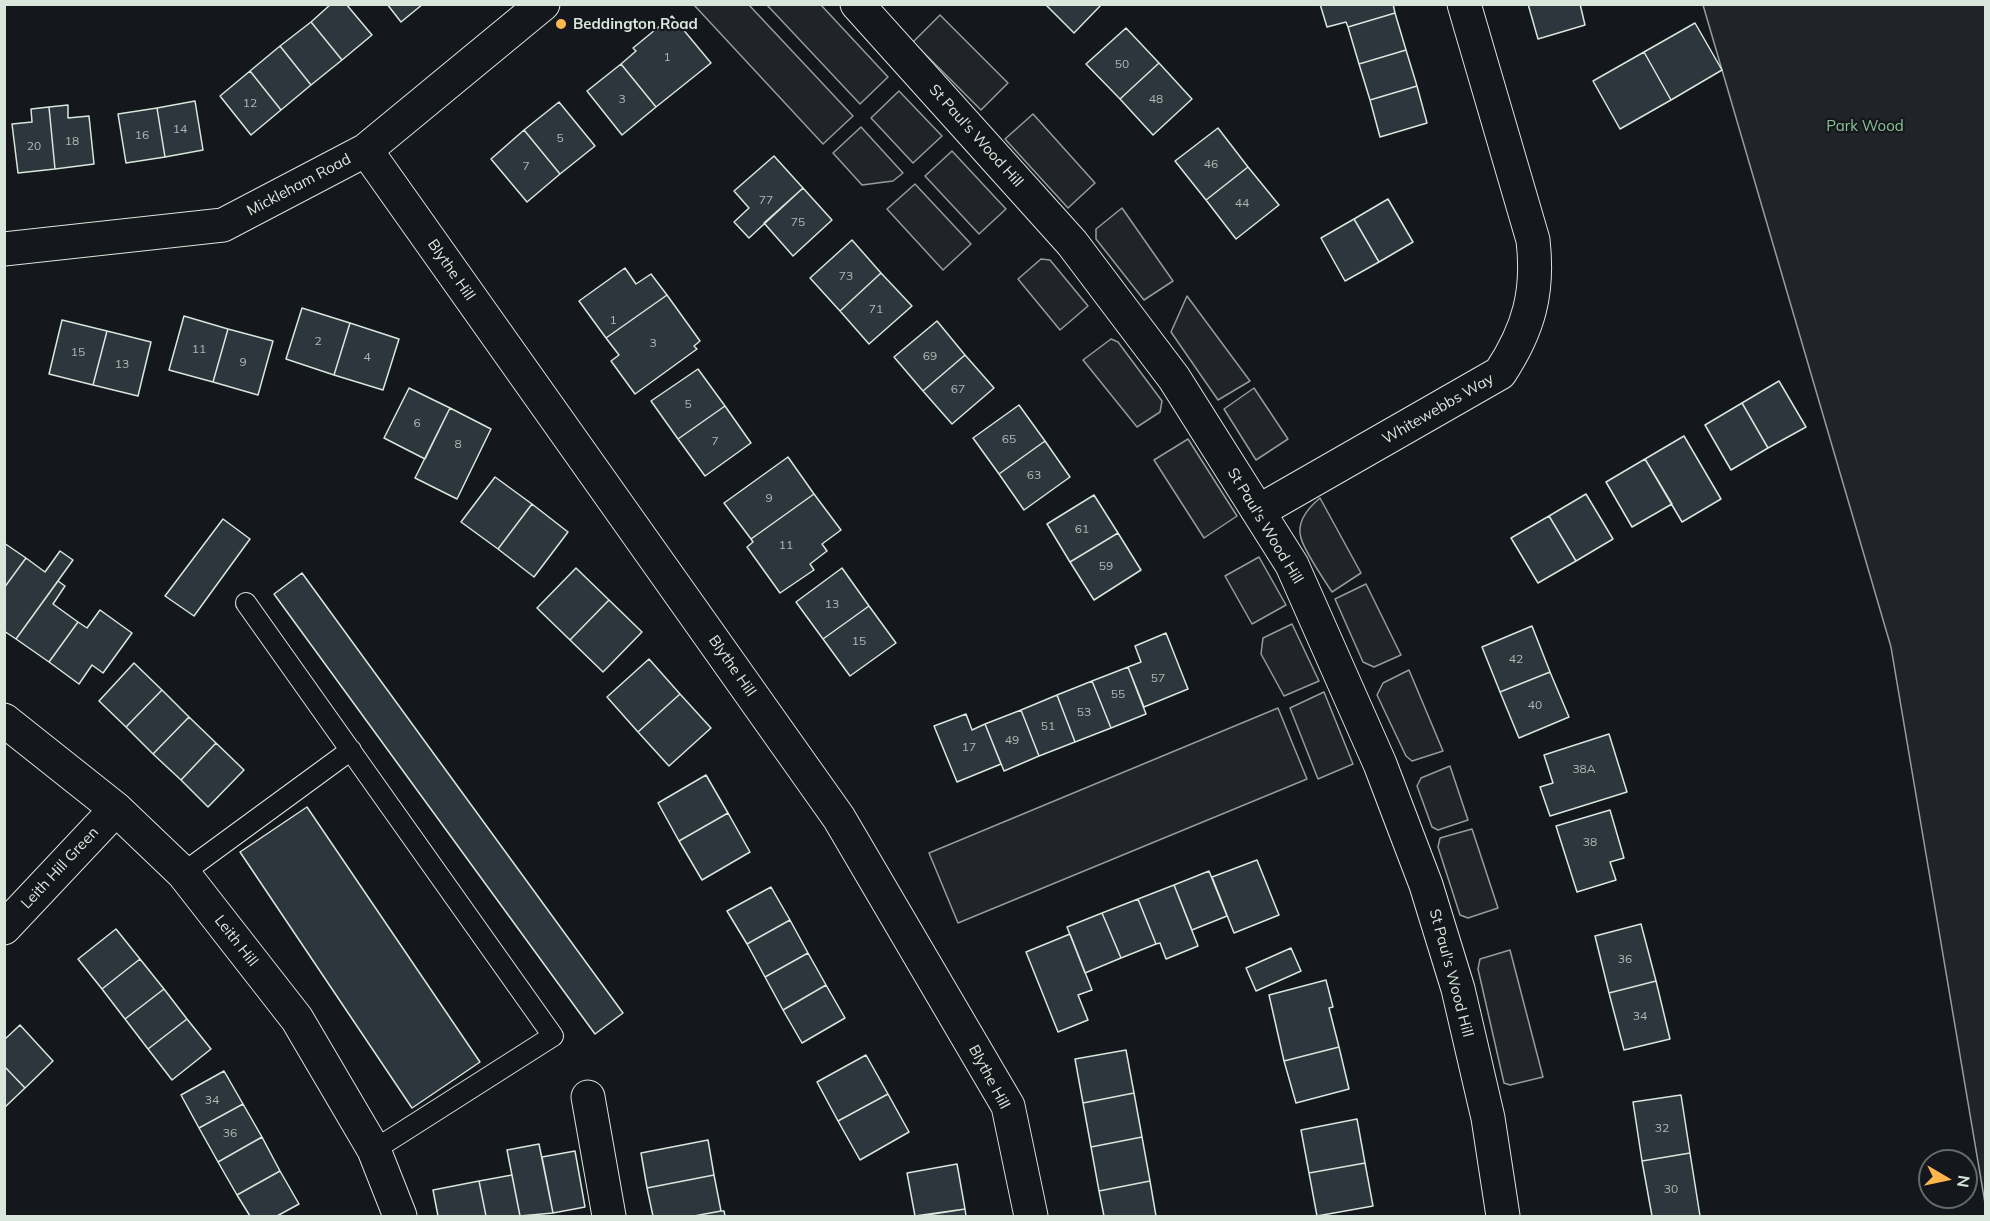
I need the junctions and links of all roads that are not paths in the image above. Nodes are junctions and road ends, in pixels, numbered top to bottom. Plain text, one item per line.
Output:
1 (543, 4) edge
2 (857, 4) edge
3 (1464, 4) edge
4 (366, 150) junction
5 (4, 249) edge
6 (1259, 511) junction
7 (246, 603) dead end
8 (4, 720) edge
9 (351, 750) junction
10 (116, 809) junction
11 (183, 873) junction
12 (4, 928) edge
13 (588, 1097) dead end
14 (374, 1150) junction
15 (400, 1216) edge
16 (609, 1216) edge
17 (1031, 1216) edge
18 (1503, 1216) edge

1 - 4 street, Mickleham Road
2 - 6 street, St Paul's Wood Hill
3 - 6 street, Whitewebbs Way
4 - 5 street, Mickleham Road
4 - 17 street, Blythe Hill
6 - 18 street, St Paul's Wood Hill
7 - 9 lane
8 - 10 street, Leith Hill
9 - 11 lane
9 - 14 lane
10 - 11 street, Leith Hill
10 - 12 street, Leith Hill Green
11 - 14 street, Leith Hill
13 - 16 street
14 - 15 street, Leith Hill

